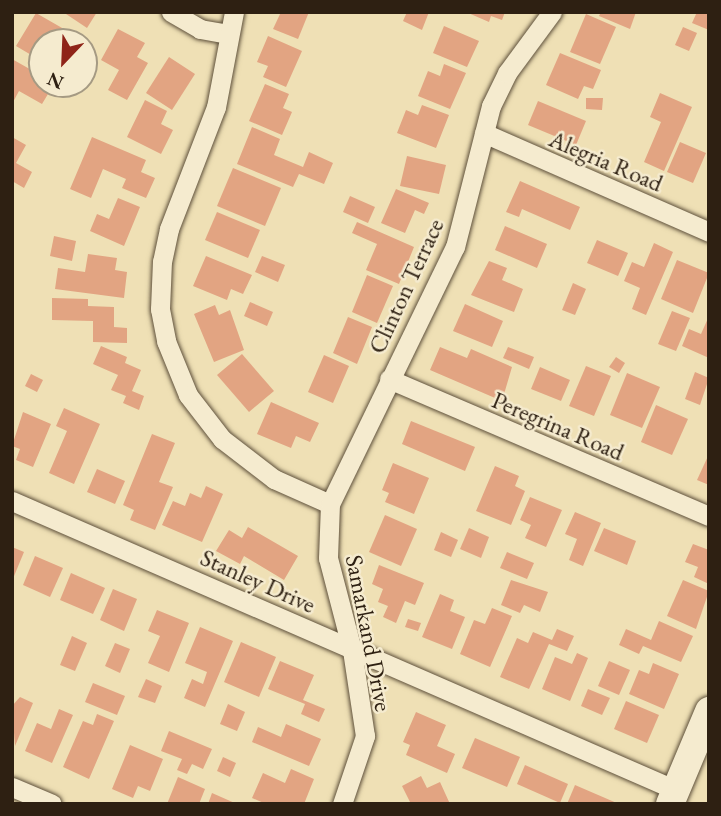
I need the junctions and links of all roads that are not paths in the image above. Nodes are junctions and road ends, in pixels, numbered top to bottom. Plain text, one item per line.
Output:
1 (171, 12) edge
2 (233, 12) edge
3 (552, 12) edge
4 (228, 34) junction
5 (484, 133) junction
6 (709, 232) edge
7 (389, 379) junction
8 (12, 501) edge
9 (330, 504) junction
10 (709, 516) edge
11 (352, 650) junction
12 (709, 711) edge
13 (12, 787) edge
14 (673, 797) edge
15 (52, 804) edge
16 (342, 804) edge

1 - 4 street
2 - 4 street
3 - 5 street, Clinton Terrace
4 - 9 street
5 - 6 street, Alegria Road
5 - 7 street, Clinton Terrace
7 - 9 street, Clinton Terrace
7 - 10 street, Peregrina Road
8 - 11 street, Stanley Drive
9 - 11 street, Samarkand Drive
11 - 14 street, Stanley Drive
11 - 16 street, Samarkand Drive
12 - 14 main road
13 - 15 street

